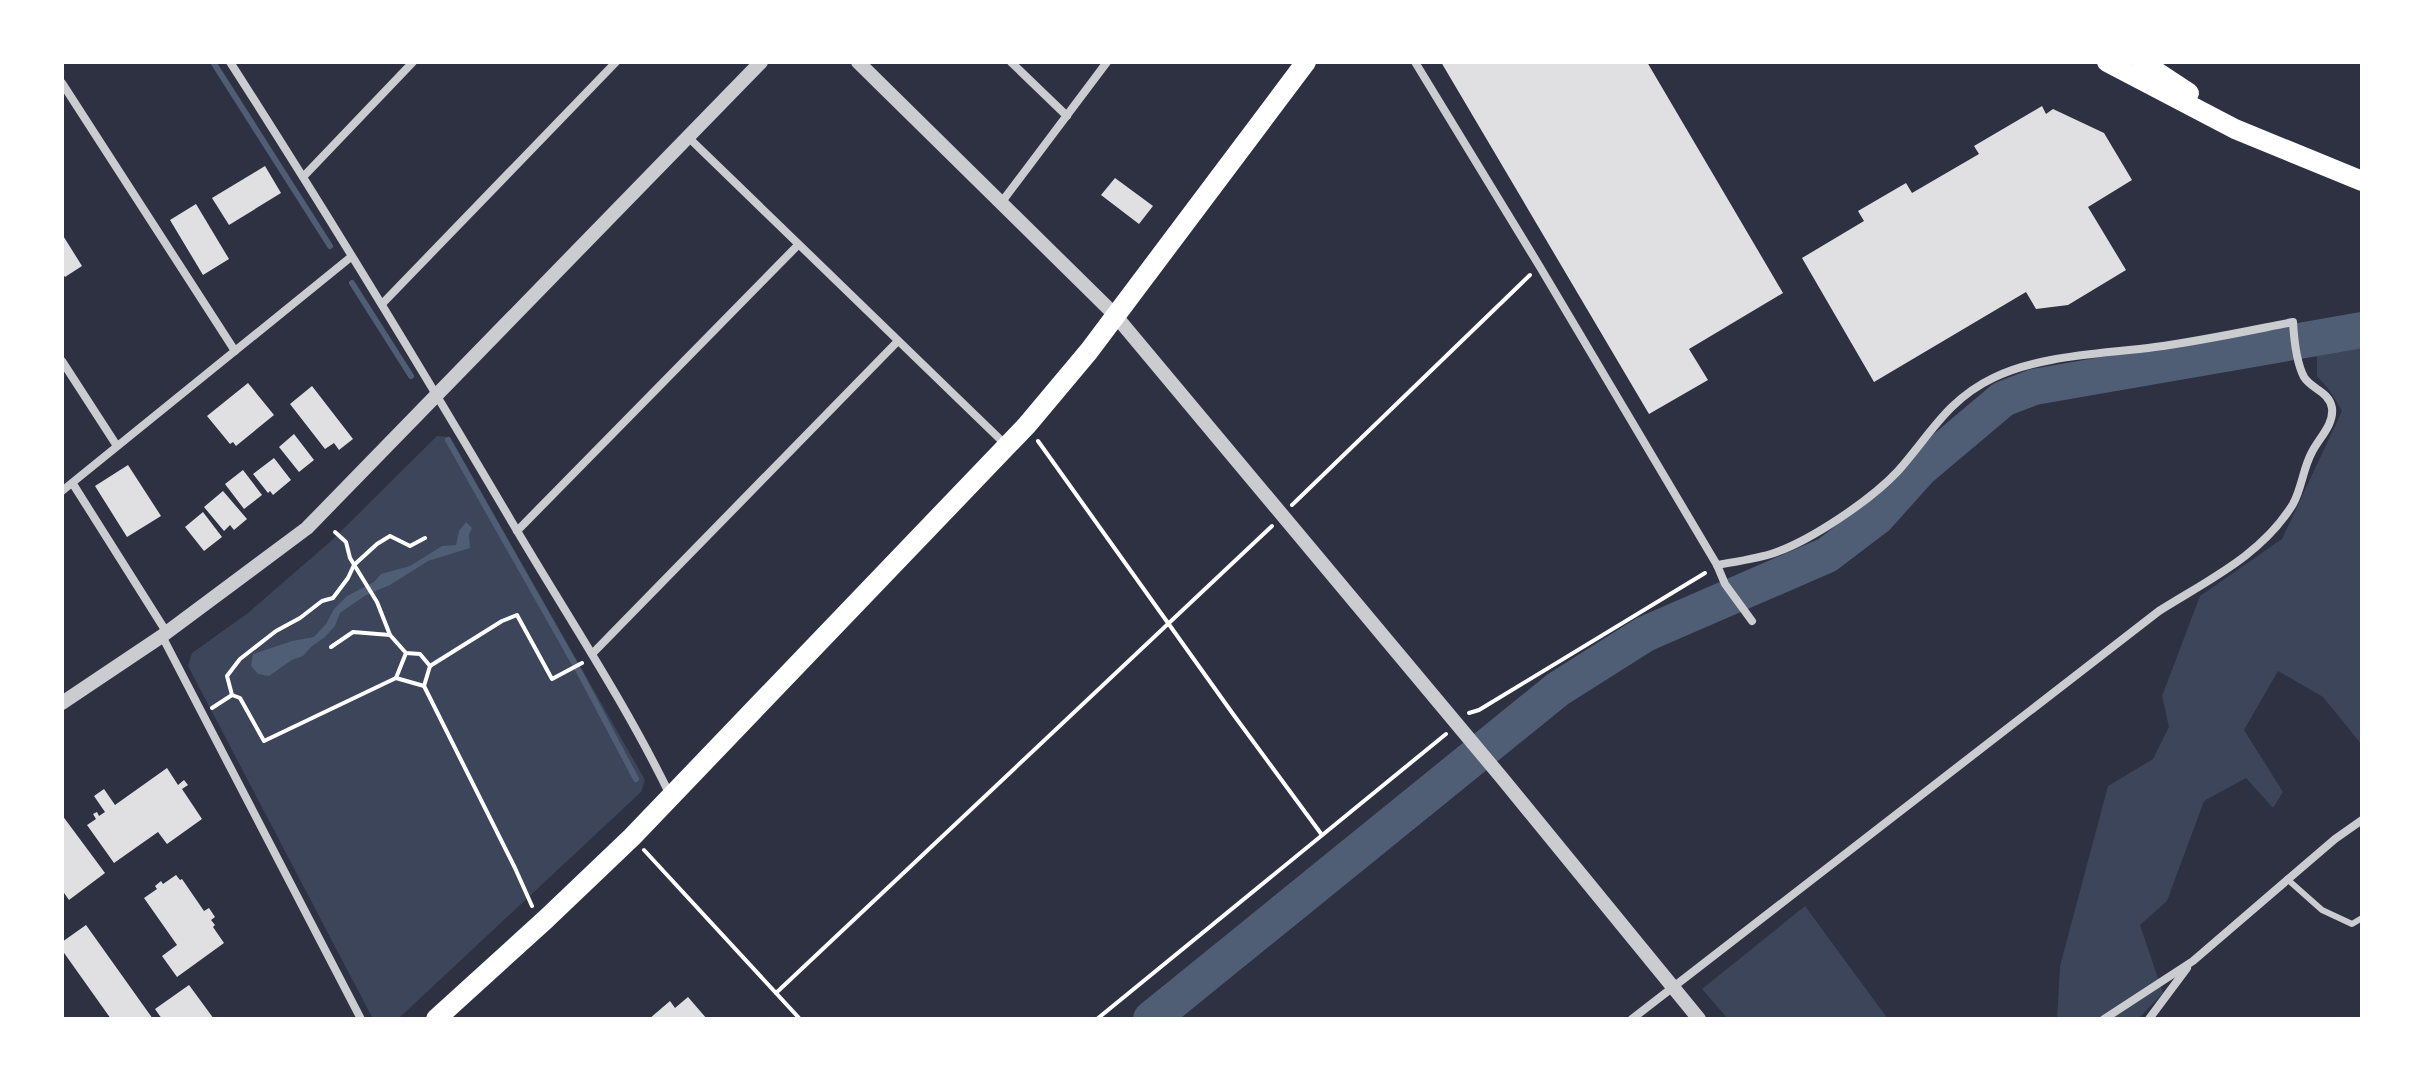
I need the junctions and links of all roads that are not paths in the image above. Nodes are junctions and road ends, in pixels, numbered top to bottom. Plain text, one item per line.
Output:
1 (230, 62) edge
2 (413, 62) edge
3 (616, 62) edge
4 (761, 62) edge
5 (858, 62) edge
6 (1011, 62) edge
7 (1107, 62) edge
8 (1306, 62) edge
9 (1415, 62) edge
10 (2107, 62) edge
11 (2142, 62) edge
12 (62, 83) edge
13 (1067, 116) junction
14 (689, 138) junction
15 (2262, 142) junction
16 (304, 176) junction
17 (2362, 181) edge
18 (1001, 203) junction
19 (798, 245) junction
20 (351, 257) junction
21 (382, 304) junction
22 (1115, 315) junction
23 (897, 342) junction
24 (235, 351) junction
25 (62, 361) edge
26 (437, 394) junction
27 (1007, 445) junction
28 (117, 446) junction
29 (73, 484) junction
30 (62, 491) edge
31 (517, 531) junction
32 (1717, 565) junction
33 (1752, 621) dead end
34 (165, 634) junction
35 (592, 654) junction
36 (62, 703) edge
37 (671, 798) junction
38 (2362, 820) edge
39 (2287, 879) junction
40 (2362, 918) edge
41 (2193, 961) junction
42 (1673, 987) junction
43 (361, 1019) edge
44 (436, 1019) edge
45 (1632, 1019) edge
46 (1699, 1019) edge
47 (2104, 1019) edge
48 (2149, 1019) edge

1 - 16 street
2 - 16 street
3 - 21 street
4 - 14 street
5 - 18 street
6 - 13 street
7 - 13 street
8 - 22 highway
9 - 32 street
10 - 15 highway
11 - 15 highway
12 - 24 street
13 - 18 street
14 - 19 street
14 - 26 street
15 - 17 highway
16 - 20 street
18 - 22 street
19 - 23 street
19 - 31 street
20 - 21 street
20 - 24 street
21 - 26 street
22 - 27 highway
22 - 42 street
23 - 27 street
23 - 35 street
24 - 28 street
25 - 28 street
26 - 31 street
26 - 34 street
27 - 37 highway
28 - 29 street
29 - 30 street
29 - 34 street
31 - 35 street
32 - 33 street
32 - 42 street
34 - 36 street
34 - 43 street
35 - 37 street
37 - 44 highway
38 - 39 street
39 - 40 lane
39 - 41 street
41 - 47 street
41 - 48 street
42 - 45 street
42 - 46 street

